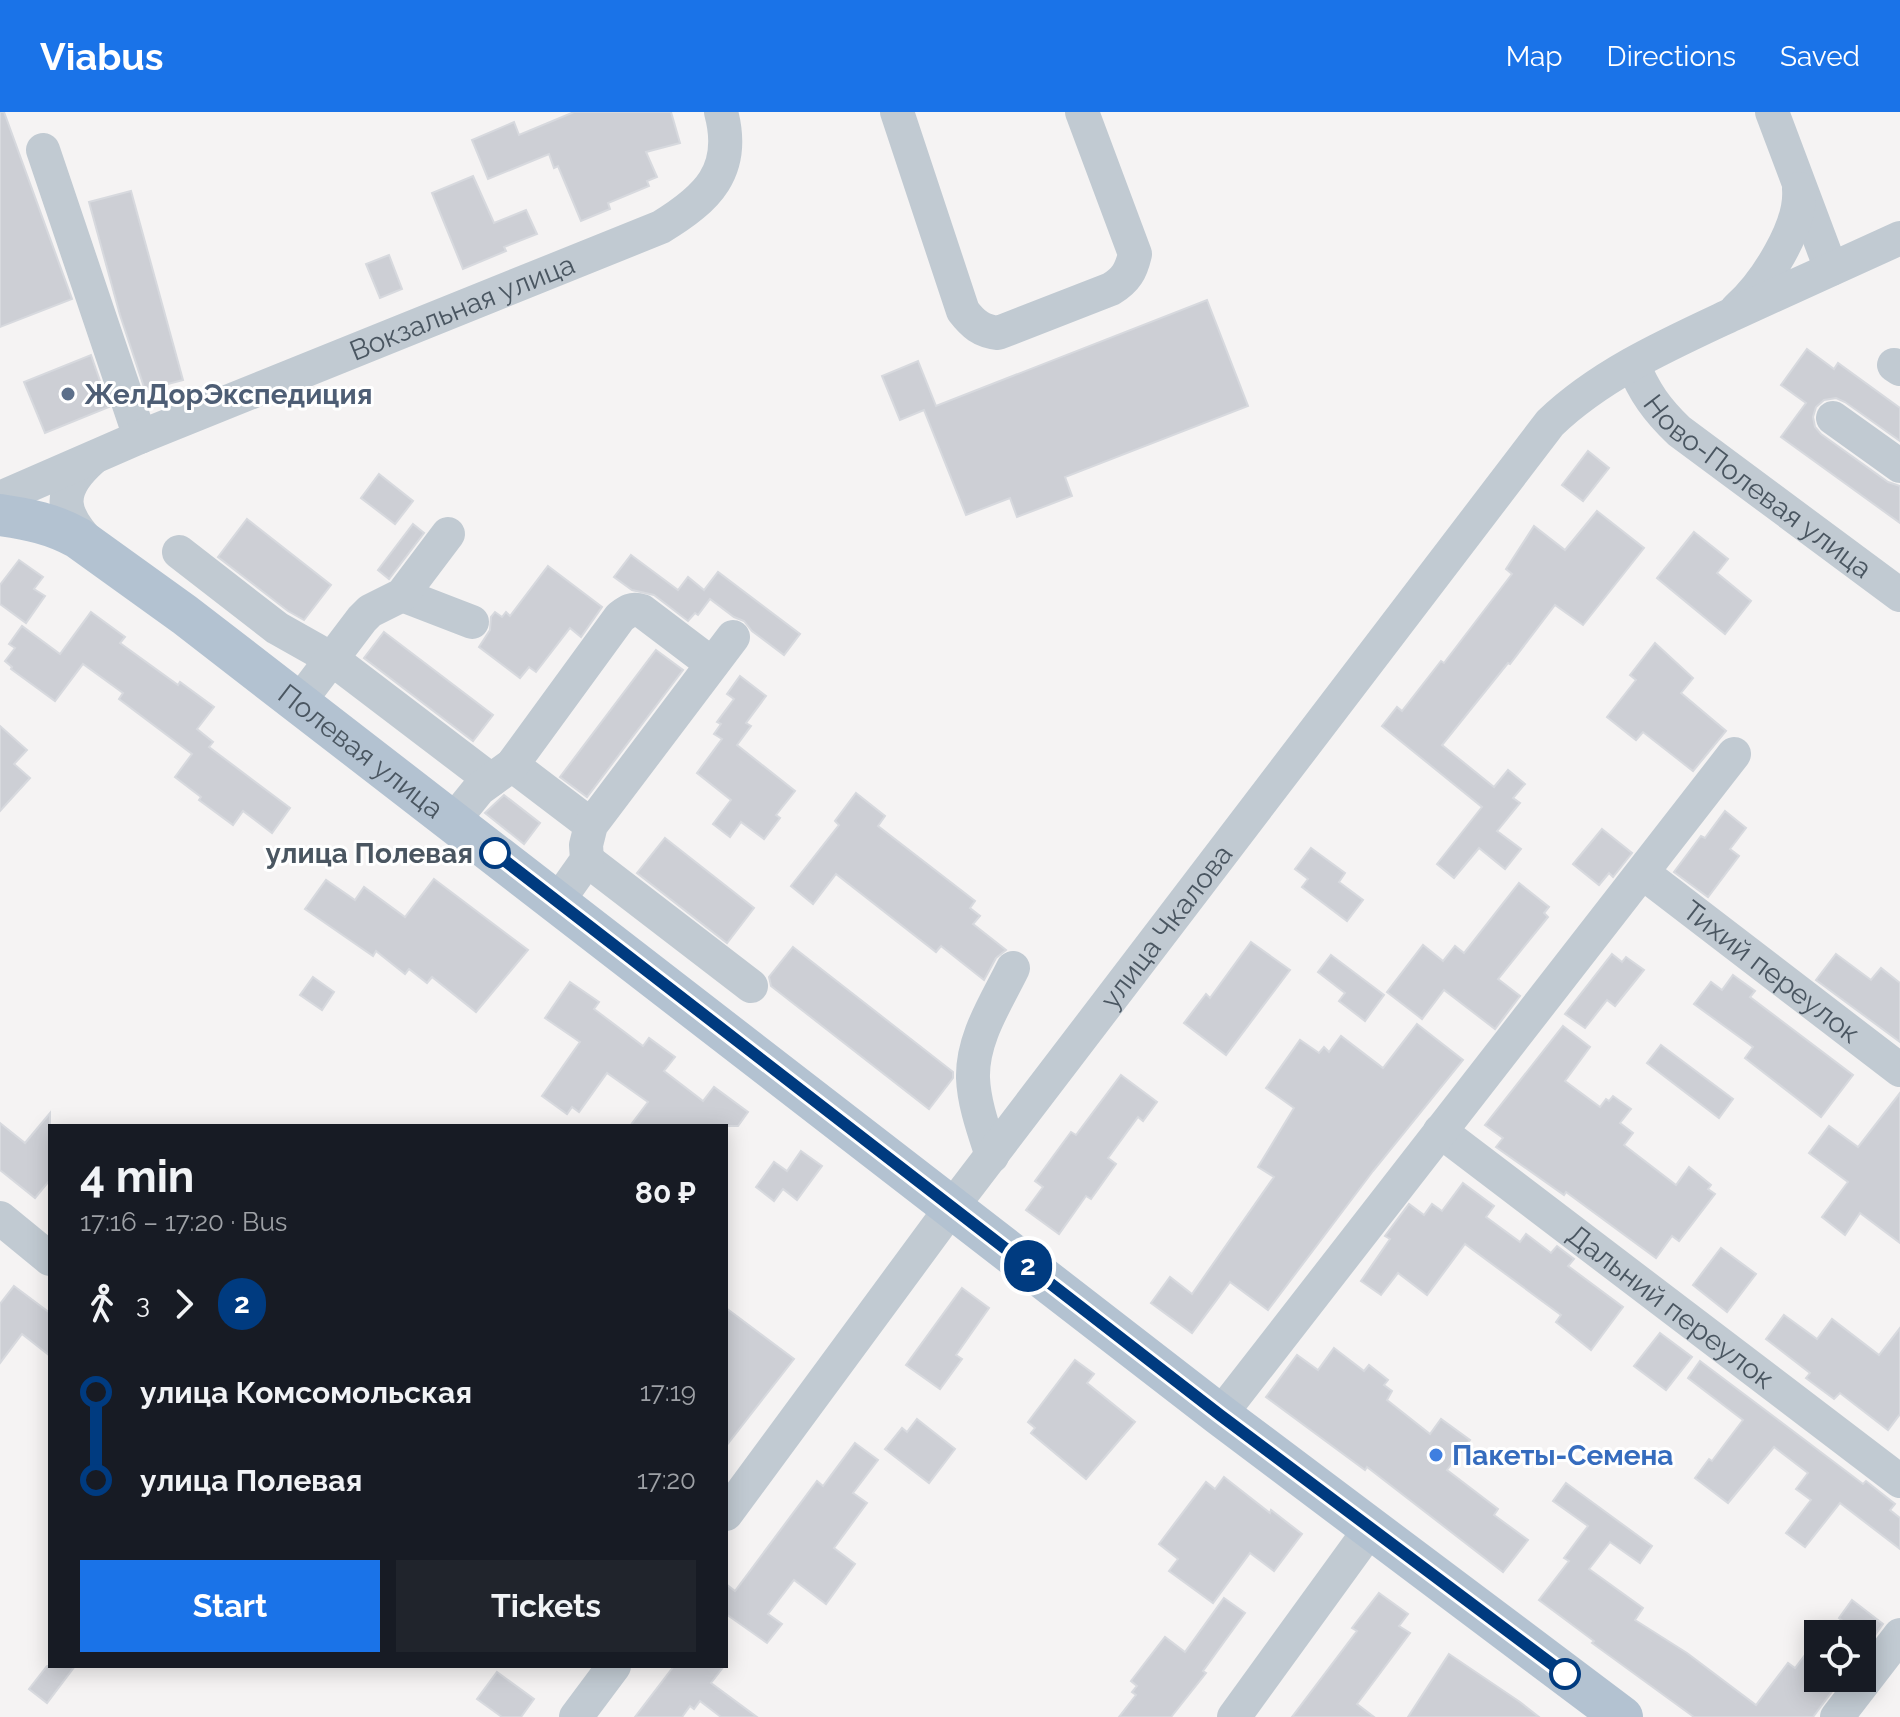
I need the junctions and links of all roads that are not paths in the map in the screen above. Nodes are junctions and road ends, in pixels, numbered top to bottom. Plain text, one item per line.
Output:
1 (721, 112) edge
2 (897, 112) edge
3 (1082, 112) edge
4 (1772, 112) edge
5 (43, 150) dead end
6 (1799, 184) junction
7 (1900, 238) edge
8 (1831, 269) junction
9 (1727, 317) junction
10 (1633, 364) junction
11 (1833, 418) dead end
12 (140, 437) junction
13 (92, 458) junction
14 (1900, 466) edge
15 (0, 498) edge
16 (0, 515) edge
17 (448, 534) dead end
18 (95, 549) junction
19 (179, 552) dead end
20 (402, 595) junction
21 (1900, 595) edge
22 (472, 622) dead end
23 (733, 637) dead end
24 (332, 659) junction
25 (712, 664) junction
26 (299, 702) junction
27 (1734, 754) dead end
28 (501, 773) junction
29 (453, 821) junction
30 (591, 825) junction
31 (587, 860) junction
32 (1643, 873) junction
33 (558, 901) junction
34 (1013, 968) dead end
35 (751, 986) dead end
36 (1900, 1070) edge
37 (1440, 1131) junction
38 (992, 1156) junction
39 (952, 1207) junction
40 (0, 1218) edge
41 (48, 1257) edge
42 (1220, 1415) junction
43 (1900, 1481) edge
44 (728, 1511) edge
45 (1371, 1528) junction
46 (1900, 1635) edge
47 (613, 1668) edge
48 (576, 1717) edge
49 (1234, 1717) edge
50 (1622, 1717) edge
51 (1837, 1717) edge

1 - 12 street, Вокзальная улица
2 - 3 street
4 - 6 street
5 - 12 street
6 - 8 street
6 - 9 street
7 - 8 street, улица Чкалова
8 - 9 street, улица Чкалова
9 - 10 street, улица Чкалова
10 - 21 street, Ново-Полевая улица
10 - 38 street, улица Чкалова
11 - 14 street
12 - 13 street, Вокзальная улица
13 - 15 street, Вокзальная улица
13 - 18 street
16 - 18 main road, Полевая улица
17 - 20 street
18 - 26 main road, Полевая улица
19 - 24 street
20 - 22 street
20 - 24 street
23 - 25 street
24 - 26 street
24 - 28 street
25 - 28 street
25 - 30 street
26 - 29 main road, Полевая улица
27 - 32 street
28 - 29 street
28 - 30 street
29 - 33 main road, Полевая улица
30 - 31 street
31 - 33 street
31 - 35 street
32 - 36 street, Тихий переулок
32 - 37 street
33 - 39 main road, Полевая улица
34 - 38 street
37 - 42 street
37 - 43 street, Дальний переулок
38 - 39 street, улица Чкалова
39 - 42 main road, Полевая улица
39 - 44 street, улица Чкалова
40 - 41 street
42 - 45 main road, Полевая улица
45 - 49 street
45 - 50 main road, Полевая улица
46 - 51 street
47 - 48 street

